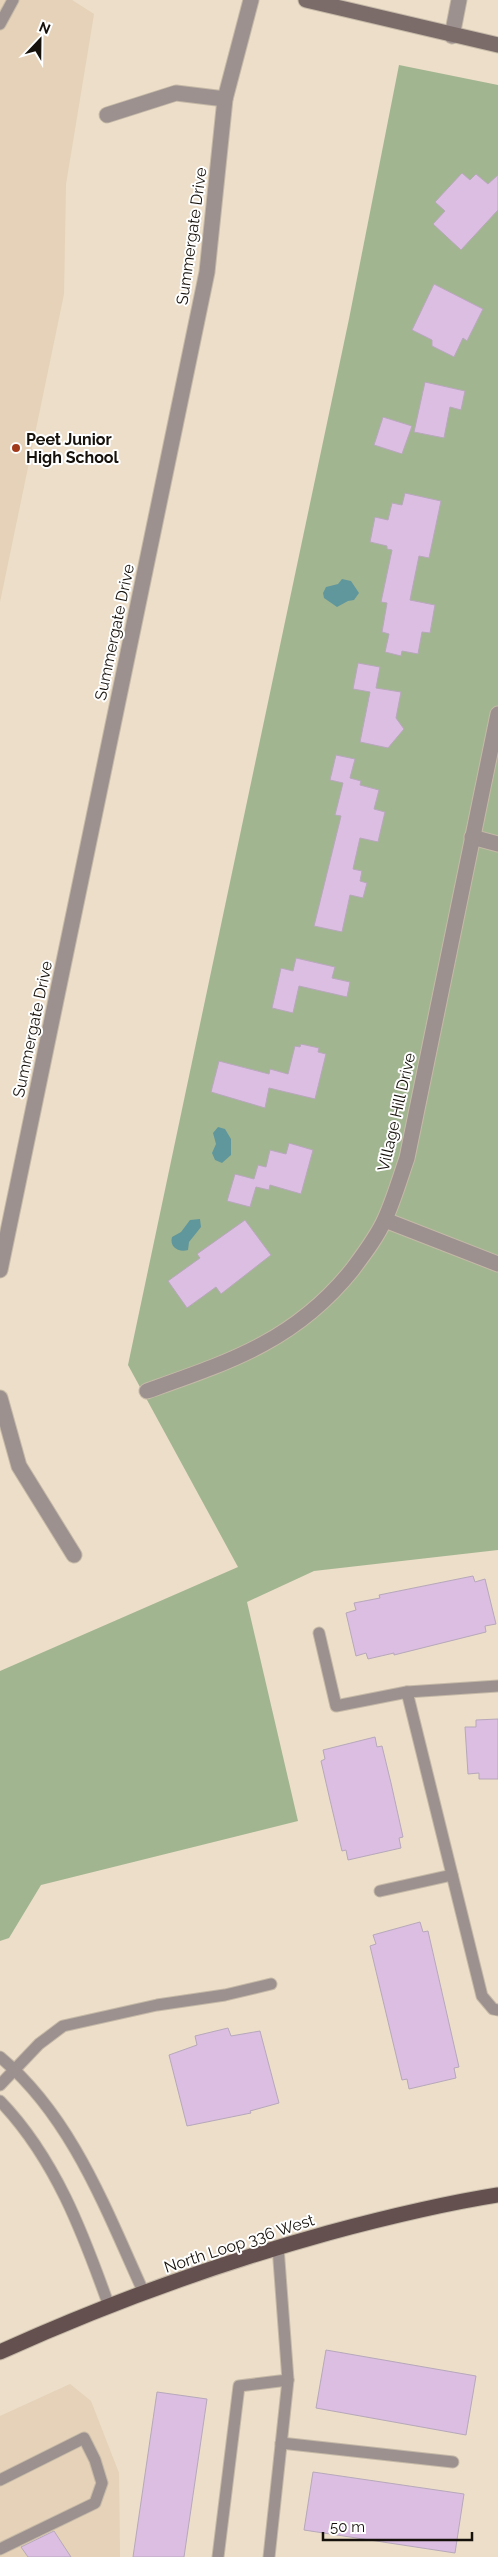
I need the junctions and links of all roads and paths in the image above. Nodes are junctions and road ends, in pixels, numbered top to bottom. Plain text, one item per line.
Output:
1 (13, 0) edge
2 (251, 0) edge
3 (306, 0) edge
4 (459, 0) edge
5 (0, 24) edge
6 (452, 36) junction
7 (498, 45) edge
8 (225, 99) junction
9 (107, 115) dead end
10 (498, 714) edge
11 (472, 837) junction
12 (498, 844) edge
13 (385, 1220) junction
14 (498, 1264) edge
15 (0, 1270) edge
16 (147, 1391) dead end
17 (0, 1398) edge
18 (74, 1555) dead end
19 (319, 1633) dead end
20 (498, 1686) edge
21 (407, 1692) junction
22 (452, 1875) junction
23 (380, 1891) dead end
24 (271, 1984) dead end
25 (498, 2010) edge
26 (0, 2057) edge
27 (13, 2070) junction
28 (0, 2085) edge
29 (0, 2101) edge
30 (498, 2195) edge
31 (278, 2247) junction
32 (144, 2292) junction
33 (110, 2306) junction
34 (0, 2352) edge
35 (288, 2380) junction
36 (281, 2443) junction
37 (453, 2462) dead end
38 (0, 2480) edge
39 (0, 2549) edge
40 (218, 2557) edge
41 (269, 2557) edge

1 - 5 lane
2 - 8 street, Summergate Drive
3 - 6 main road
4 - 6 street
6 - 7 main road
8 - 9 street
8 - 15 street, Summergate Drive
10 - 11 street, Village Hill Drive
11 - 12 street
11 - 13 street, Village Hill Drive
13 - 14 street
13 - 16 street, Village Hill Drive
17 - 18 street
19 - 21 lane
20 - 21 lane
21 - 22 lane
22 - 23 lane
22 - 25 lane
24 - 27 lane
26 - 27 lane
27 - 28 lane
27 - 32 lane
29 - 33 lane
30 - 31 main road, North Loop 336 West
31 - 32 main road, North Loop 336 West
31 - 35 lane
32 - 33 main road, North Loop 336 West
33 - 34 main road, North Loop 336 West
35 - 36 lane
35 - 40 lane
36 - 37 lane
36 - 41 lane
38 - 39 lane

